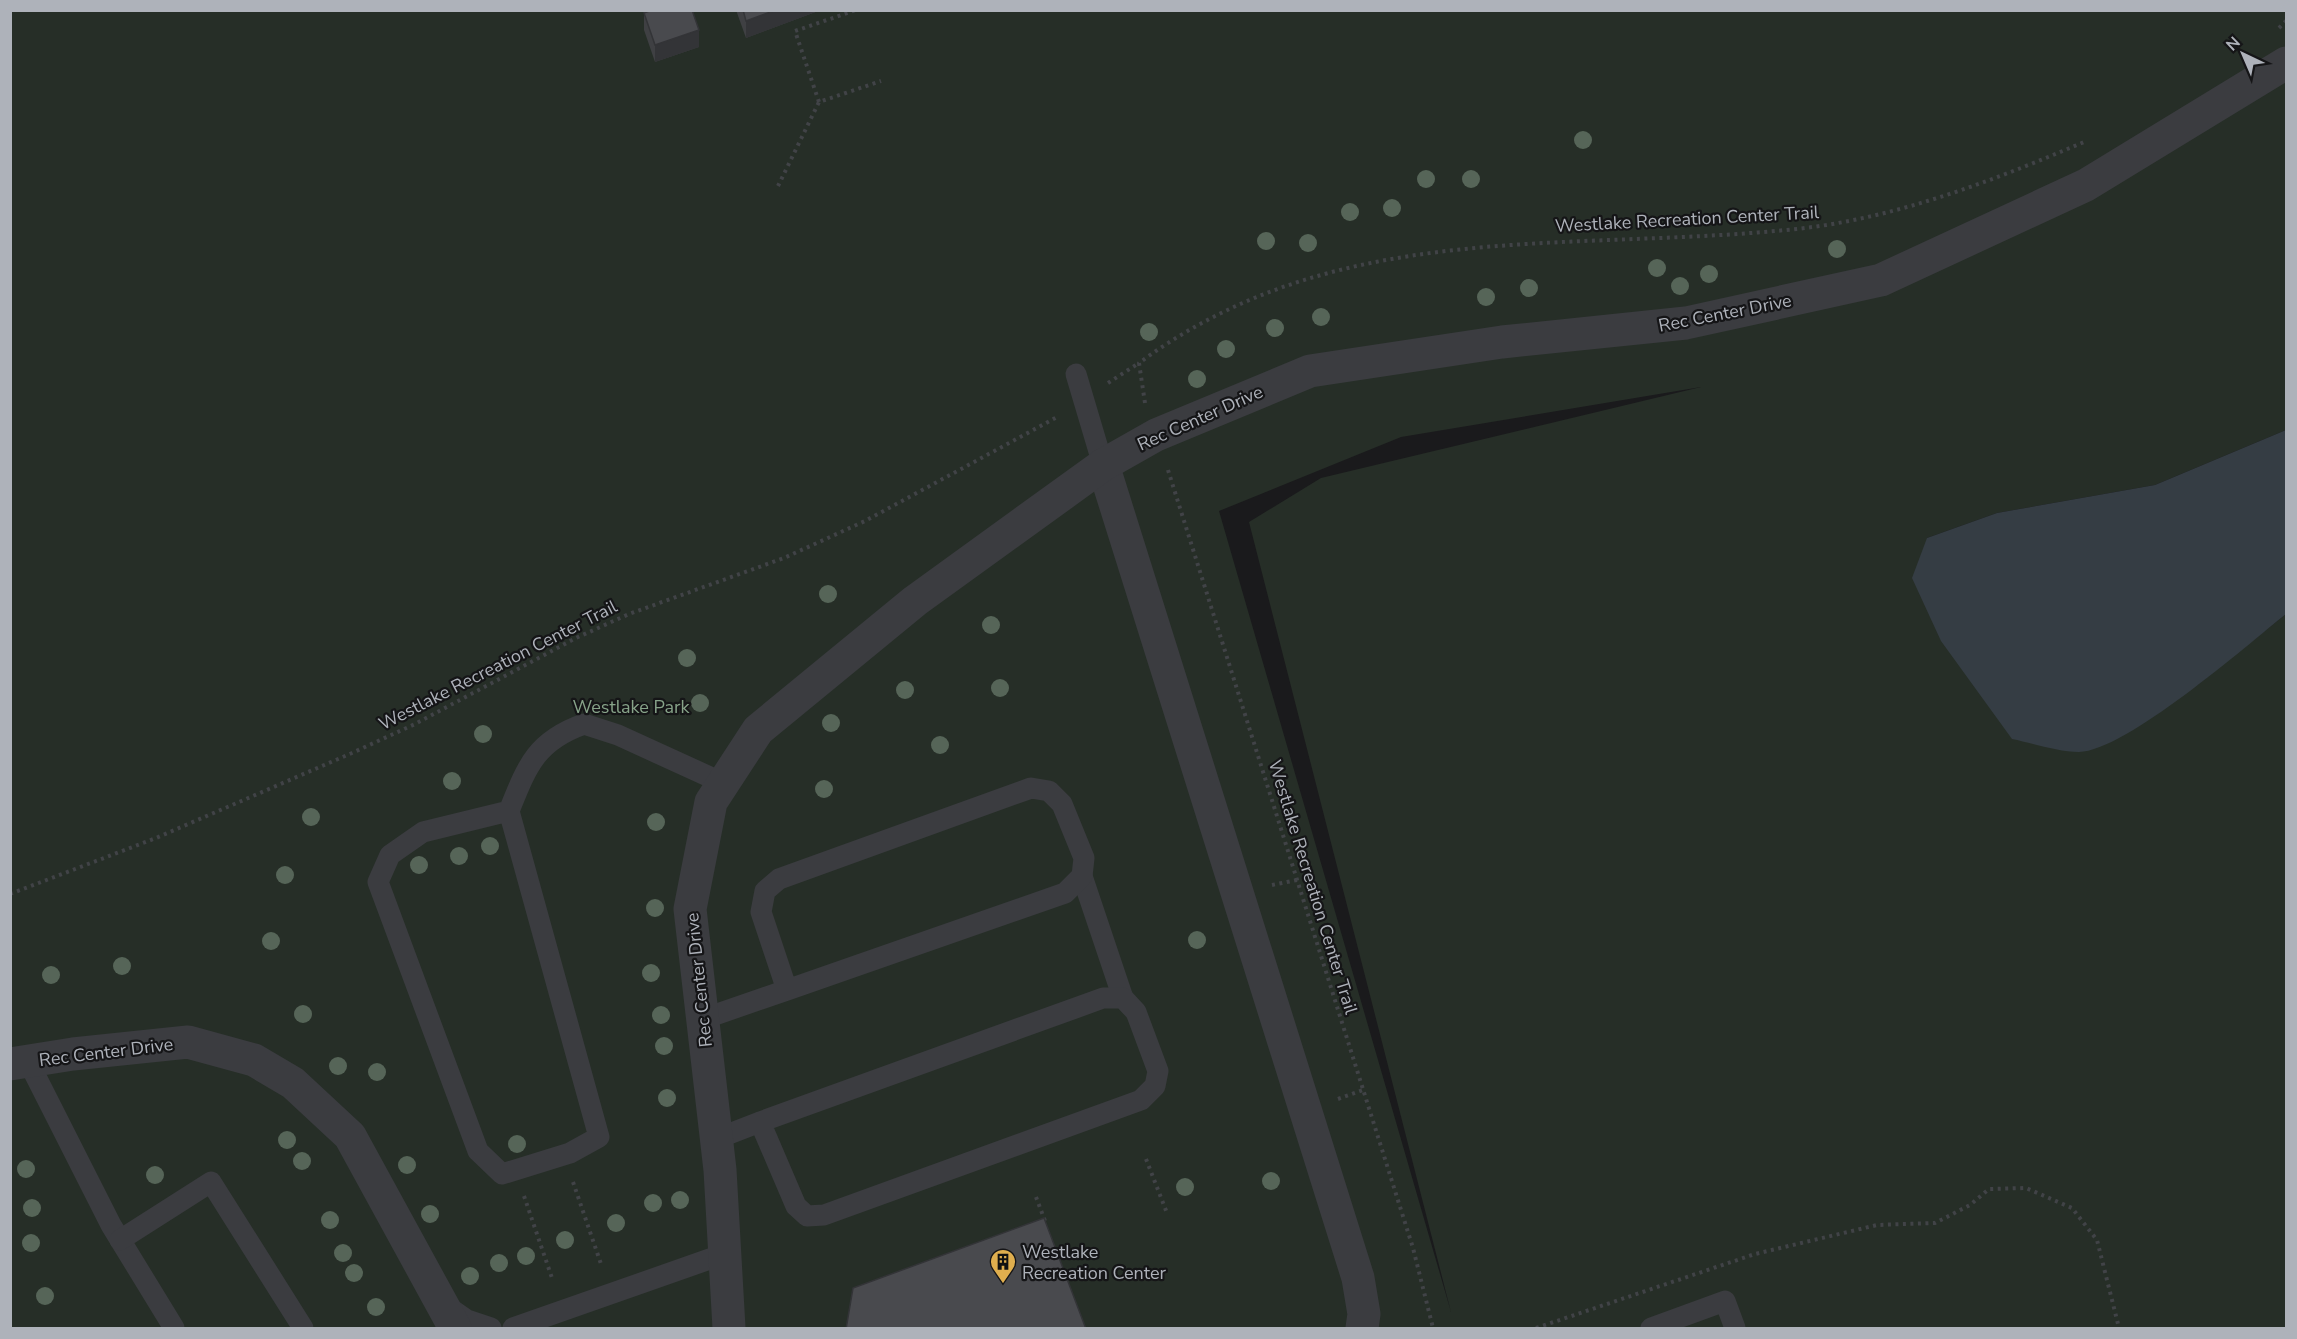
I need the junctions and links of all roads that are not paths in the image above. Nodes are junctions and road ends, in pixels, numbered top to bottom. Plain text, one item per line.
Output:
1 (2286, 63) edge
2 (1076, 374) dead end
3 (1103, 465) junction
4 (723, 783) junction
5 (509, 812) junction
6 (1082, 876) junction
7 (787, 990) junction
8 (1123, 998) junction
9 (703, 1019) junction
10 (19, 1063) edge
11 (760, 1122) junction
12 (716, 1139) junction
13 (120, 1240) junction
14 (724, 1254) junction
15 (448, 1315) edge
16 (174, 1329) edge
17 (303, 1329) edge
18 (491, 1329) edge
19 (513, 1329) edge
20 (729, 1329) edge
21 (1362, 1329) edge
22 (1651, 1329) edge
23 (1735, 1329) edge

1 - 3 street, Rec Center Drive
2 - 3 lane
3 - 4 street, Rec Center Drive
3 - 21 street
4 - 5 lane
4 - 9 street, Rec Center Drive
5 - 5 lane
6 - 7 lane
6 - 7 lane
6 - 8 lane
7 - 9 lane
8 - 11 lane
8 - 11 lane
9 - 12 street, Rec Center Drive
10 - 13 lane
10 - 15 street, Rec Center Drive
11 - 12 lane
12 - 14 street, Rec Center Drive
13 - 16 lane
13 - 17 lane
14 - 19 lane
14 - 20 street, Rec Center Drive
15 - 18 lane
22 - 23 lane

